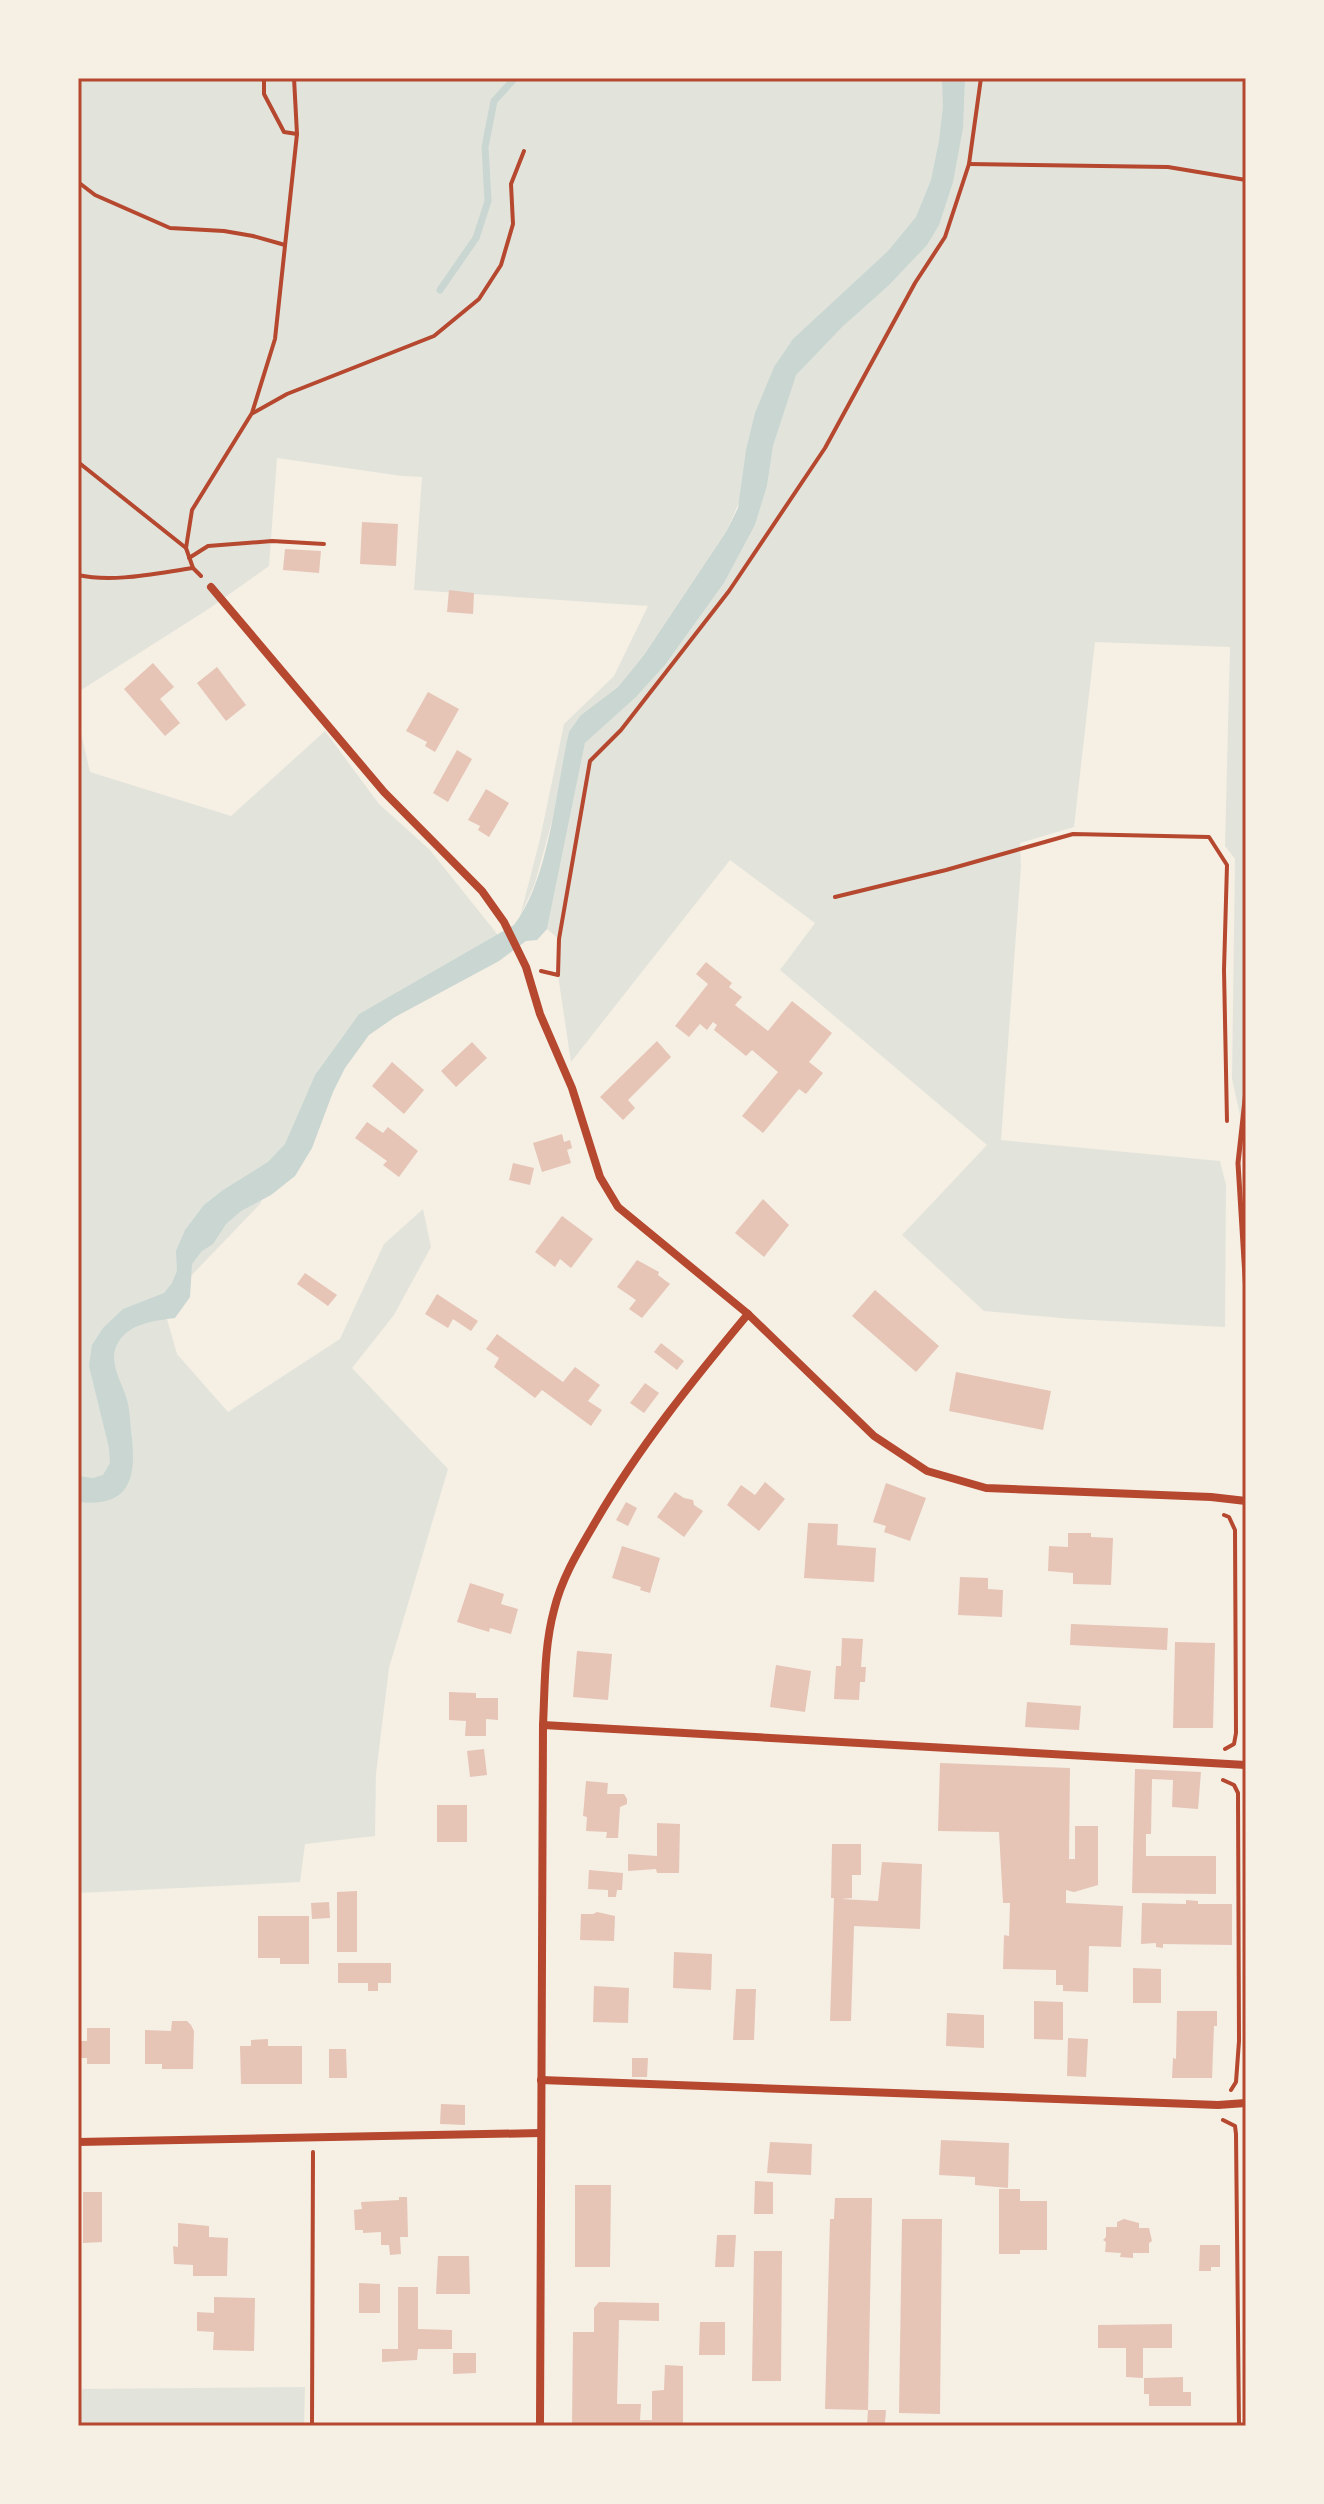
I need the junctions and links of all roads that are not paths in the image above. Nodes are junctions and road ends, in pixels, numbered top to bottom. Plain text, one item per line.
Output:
1 (211, 587) dead end
2 (1246, 1091) edge
3 (1246, 1293) edge
4 (748, 1314) junction
5 (1246, 1501) edge
6 (543, 1725) junction
7 (1246, 1765) edge
8 (541, 2080) junction
9 (1246, 2103) edge
10 (541, 2133) junction
11 (78, 2142) edge
12 (540, 2426) edge

1 - 4 street
2 - 3 lane
4 - 5 street
4 - 6 street
6 - 7 street
6 - 8 street
8 - 9 street
8 - 10 street
10 - 11 street
10 - 12 street

